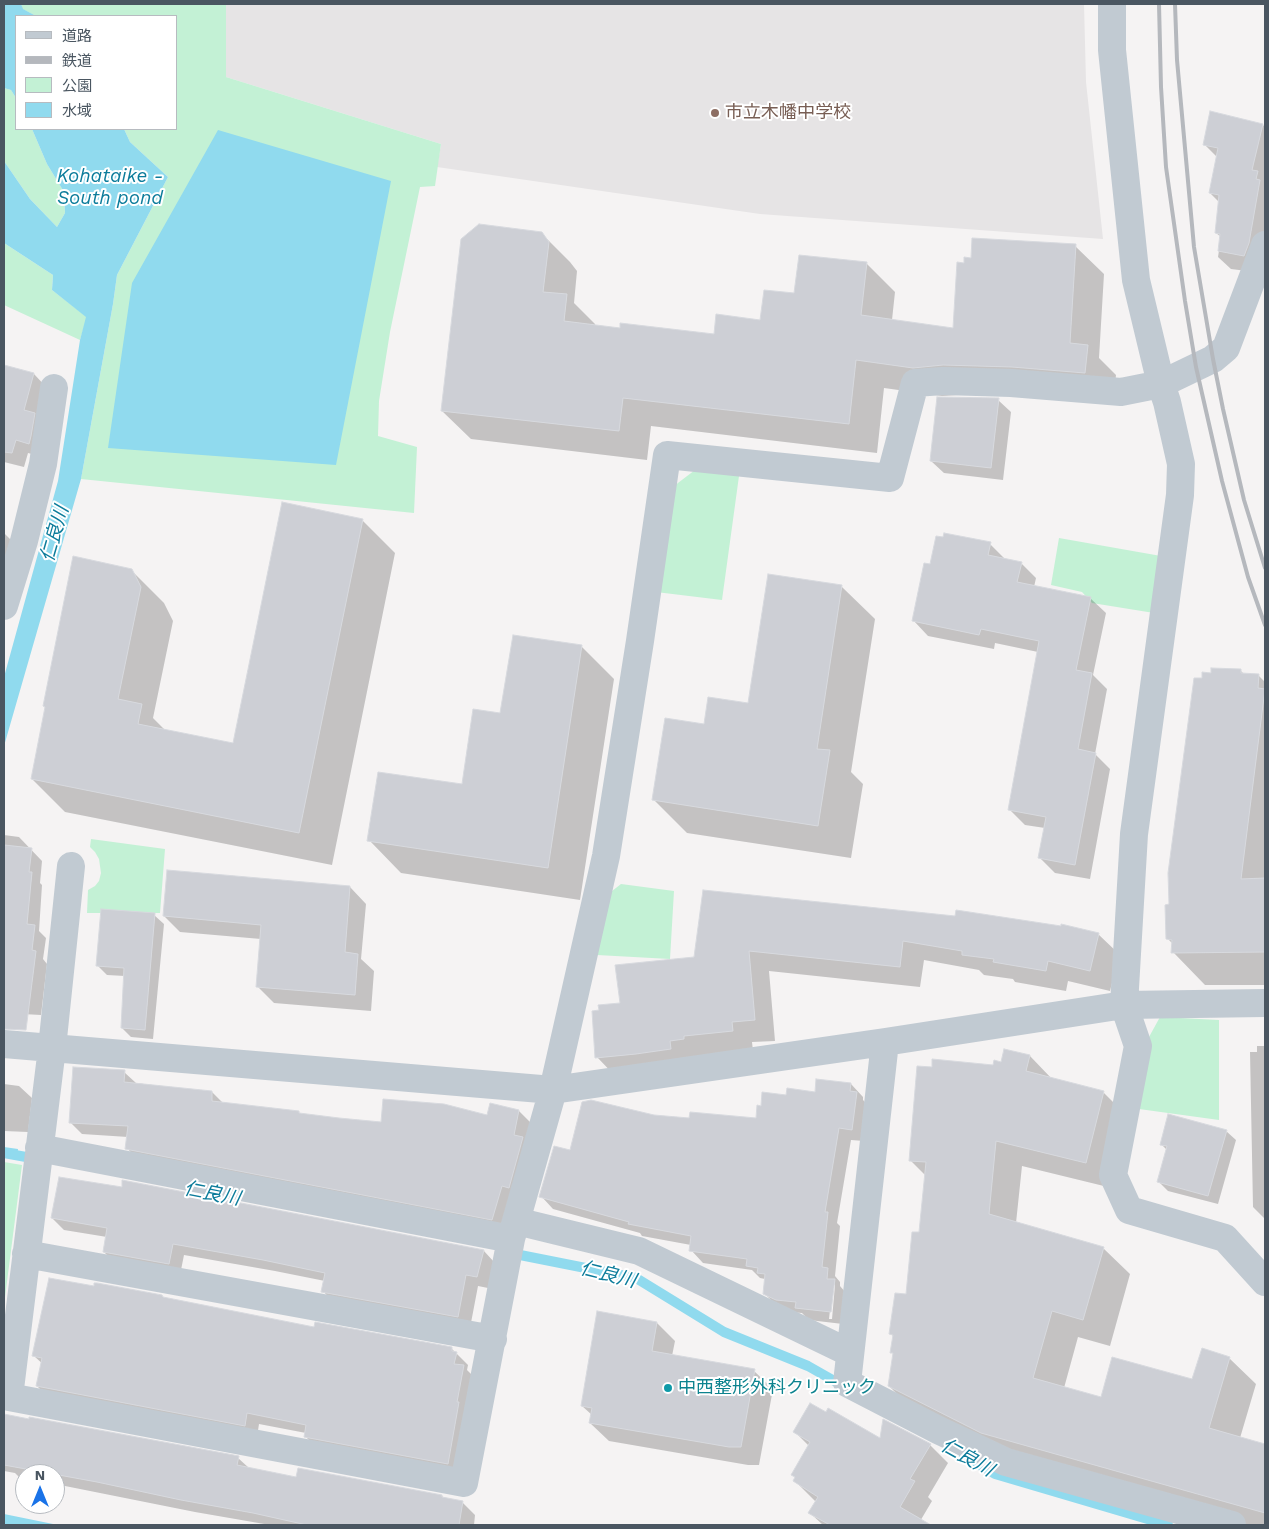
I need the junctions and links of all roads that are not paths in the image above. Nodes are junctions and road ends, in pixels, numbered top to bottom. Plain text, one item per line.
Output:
1 (1112, 4) edge
2 (1265, 245) edge
3 (1258, 285) edge
4 (1161, 384) junction
5 (54, 388) dead end
6 (4, 606) edge
7 (71, 866) dead end
8 (1265, 1002) edge
9 (1124, 1005) junction
10 (885, 1042) junction
11 (4, 1044) edge
12 (52, 1048) junction
13 (553, 1090) junction
14 (39, 1150) junction
15 (513, 1234) junction
16 (26, 1254) junction
17 (1265, 1282) edge
18 (493, 1339) junction
19 (850, 1352) junction
20 (1232, 1525) edge

1 - 4 street
2 - 3 street
3 - 4 street
4 - 9 street
4 - 13 street
5 - 6 street
7 - 12 street
8 - 9 street
9 - 10 street
9 - 17 street
10 - 13 street
10 - 19 street
11 - 12 street
12 - 13 street
12 - 14 street
13 - 15 street
14 - 15 street
14 - 16 street
15 - 18 street
15 - 19 street
16 - 18 street
16 - 18 street
19 - 20 street

